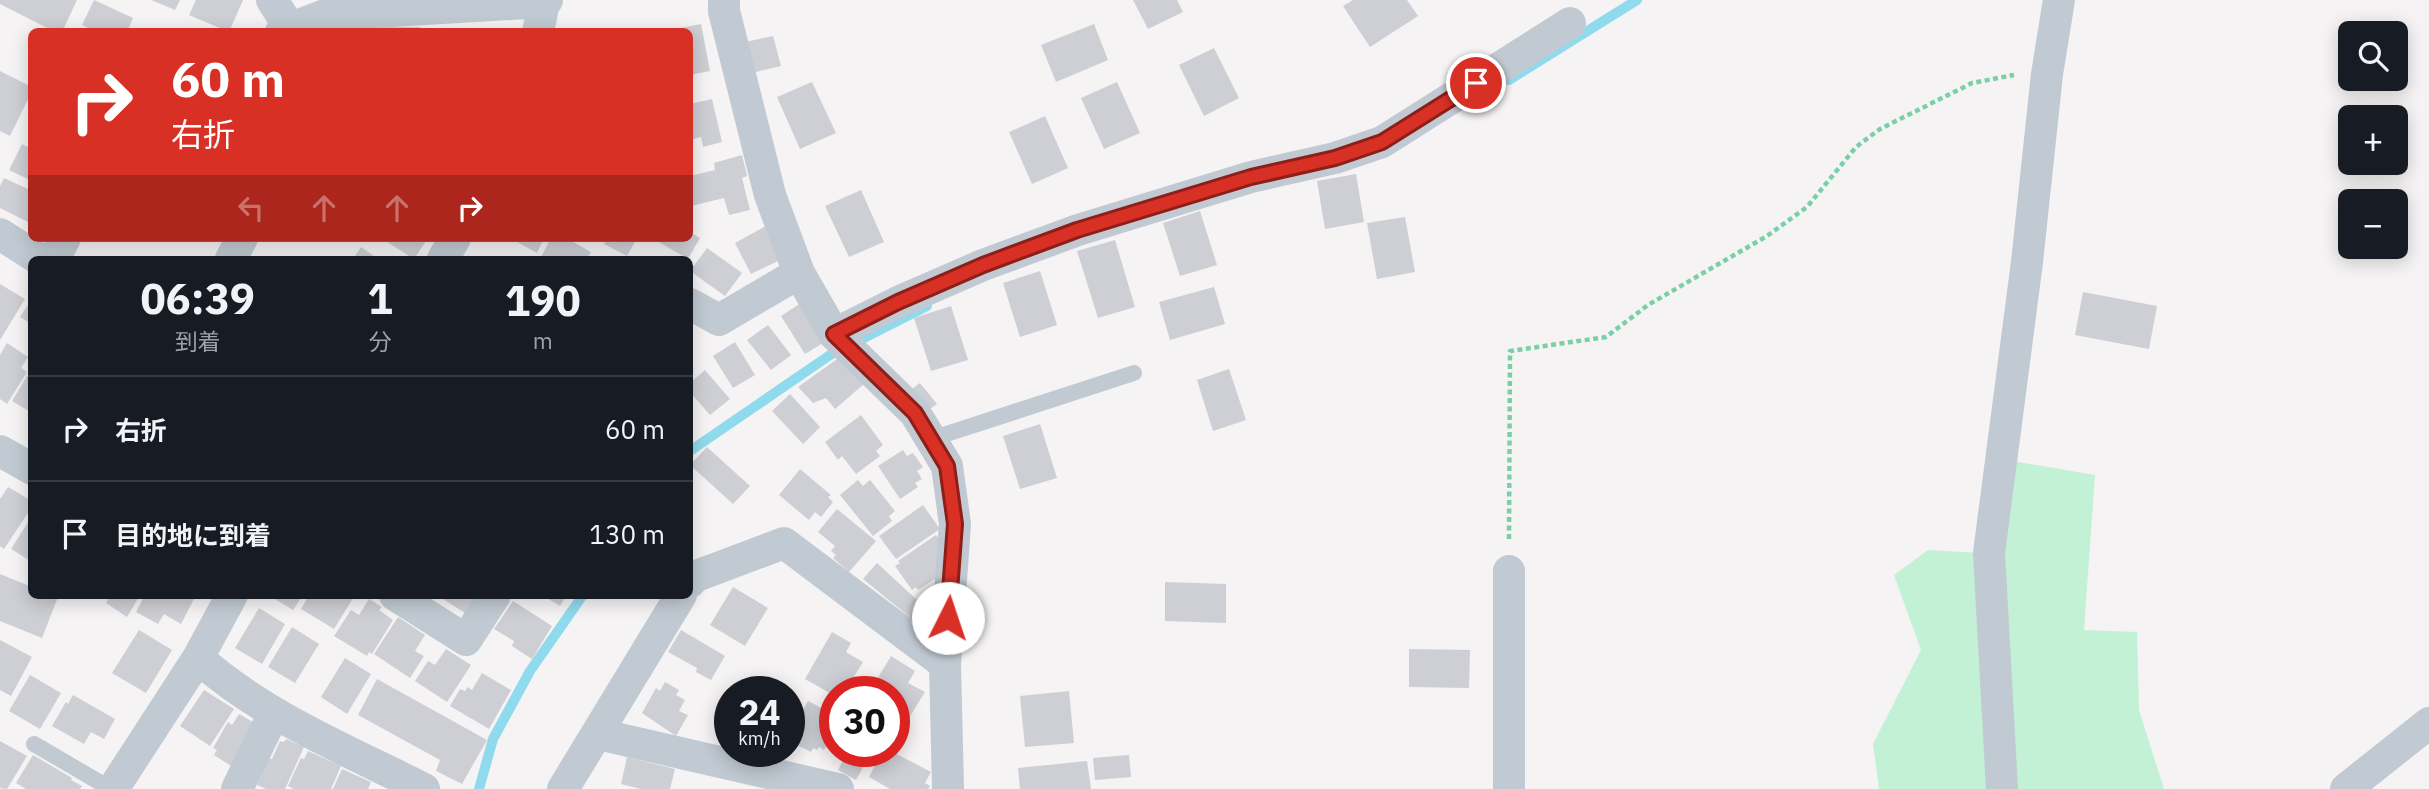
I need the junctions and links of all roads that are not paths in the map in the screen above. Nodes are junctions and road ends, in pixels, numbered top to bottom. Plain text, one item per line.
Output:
1 (272, 0) edge
2 (724, 0) edge
3 (2059, 0) edge
4 (543, 11) edge
5 (1570, 23) dead end
6 (284, 28) edge
7 (290, 28) edge
8 (0, 234) edge
9 (34, 256) edge
10 (799, 273) junction
11 (693, 306) edge
12 (834, 334) junction
13 (1135, 373) dead end
14 (932, 439) junction
15 (0, 451) edge
16 (28, 467) edge
17 (1509, 572) road end
18 (693, 577) edge
19 (230, 599) edge
20 (401, 599) edge
21 (492, 599) edge
22 (679, 599) edge
23 (198, 658) junction
24 (945, 664) junction
25 (274, 713) junction
26 (2429, 723) edge
27 (598, 734) junction
28 (34, 744) dead end
29 (112, 789) edge
30 (237, 789) edge
31 (424, 789) edge
32 (564, 789) edge
33 (838, 789) edge
34 (948, 789) edge
35 (1509, 789) edge
36 (2002, 789) edge
37 (2346, 789) edge

1 - 6 street
2 - 10 street
3 - 36 street
4 - 7 street
5 - 12 street
8 - 9 street
10 - 11 street
10 - 12 street
12 - 14 street
13 - 14 lane
14 - 24 street
15 - 16 street
17 - 35 street
18 - 24 street
19 - 23 street
20 - 21 street
22 - 27 street
23 - 25 street
23 - 29 street
24 - 34 street
25 - 30 street
25 - 31 street
26 - 37 street
27 - 32 street
27 - 33 street
28 - 29 lane

